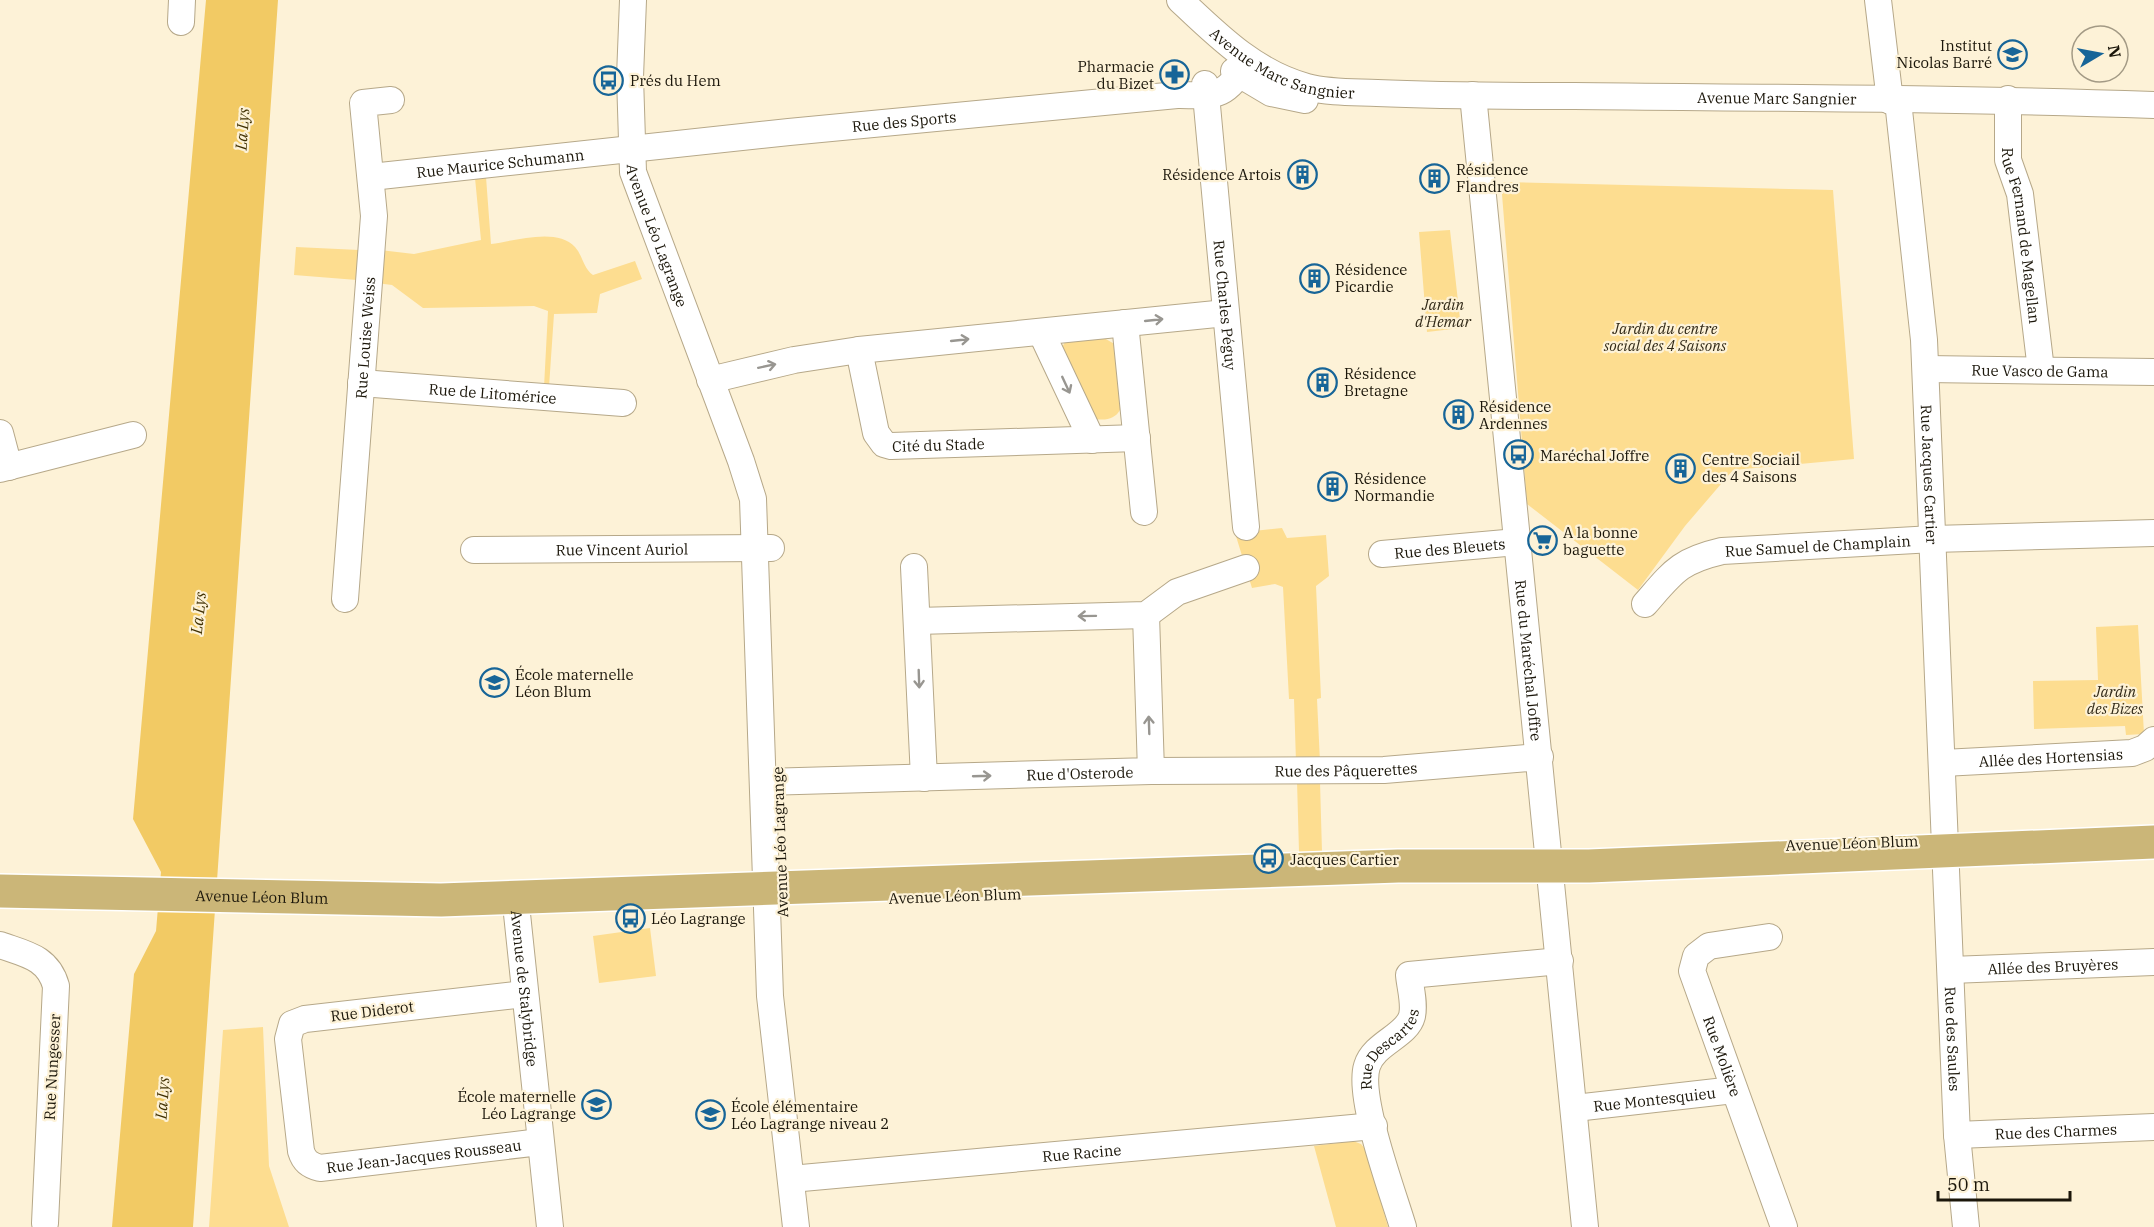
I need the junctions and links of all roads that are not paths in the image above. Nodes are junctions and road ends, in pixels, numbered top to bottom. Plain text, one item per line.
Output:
1 (633, 0) edge
2 (1161, 0) edge
3 (1179, 0) edge
4 (1878, 0) edge
5 (1238, 63) junction
6 (1206, 90) junction
7 (1473, 95) junction
8 (2008, 99) junction
9 (391, 100) dead end
10 (1894, 101) junction
11 (2154, 105) edge
12 (631, 150) junction
13 (371, 177) junction
14 (1226, 312) junction
15 (1125, 323) junction
16 (1041, 332) junction
17 (859, 350) junction
18 (1926, 369) junction
19 (2041, 370) junction
20 (2154, 372) edge
21 (710, 380) junction
22 (362, 383) junction
23 (623, 403) dead end
24 (0, 433) edge
25 (133, 435) dead end
26 (1137, 438) junction
27 (1092, 440) junction
28 (4, 468) edge
29 (1144, 512) dead end
30 (1246, 527) dead end
31 (2154, 533) edge
32 (1933, 540) junction
33 (1517, 542) junction
34 (764, 548) junction
35 (474, 550) dead end
36 (1382, 554) dead end
37 (914, 567) dead end
38 (1246, 568) dead end
39 (345, 599) dead end
40 (1646, 604) dead end
41 (1146, 615) junction
42 (917, 621) junction
43 (2154, 740) edge
44 (1540, 757) junction
45 (1943, 763) junction
46 (1151, 771) junction
47 (924, 778) junction
48 (771, 781) junction
49 (2154, 829) edge
50 (2154, 842) edge
51 (1946, 845) junction
52 (1551, 864) junction
53 (0, 891) edge
54 (774, 895) junction
55 (515, 901) junction
56 (1768, 938) dead end
57 (0, 945) edge
58 (1560, 961) junction
59 (2154, 962) edge
60 (1951, 970) junction
61 (524, 994) junction
62 (1734, 1090) junction
63 (294, 1095) joint
64 (1575, 1108) junction
65 (1374, 1126) junction
66 (2154, 1127) edge
67 (1957, 1135) junction
68 (540, 1142) junction
69 (798, 1179) junction
70 (45, 1223) dead end
71 (550, 1227) edge
72 (796, 1227) edge
73 (812, 1227) edge
74 (1403, 1227) edge
75 (1584, 1227) edge
76 (1784, 1227) edge
77 (1966, 1227) edge

1 - 12 street, Avenue Léo Lagrange
2 - 5 street, Avenue Marc Sangnier
3 - 5 street, Avenue Marc Sangnier
4 - 10 street, Rue Jacques Cartier
5 - 6 street
5 - 7 street, Avenue Marc Sangnier
6 - 12 street, Rue des Sports
6 - 14 street, Rue Charles Péguy
7 - 10 street, Avenue Marc Sangnier
7 - 33 street, Rue du Maréchal Joffre
8 - 10 street, Avenue Marc Sangnier
8 - 11 street, Avenue Marc Sangnier
8 - 19 street, Rue Fernand de Magellan
9 - 13 street, Rue Louise Weiss
10 - 18 street, Rue Jacques Cartier
12 - 13 street, Rue Maurice Schumann
12 - 21 street, Avenue Léo Lagrange
13 - 22 street, Rue Louise Weiss
15 -> 14 street
14 - 30 street, Rue Charles Péguy
15 - 16 street
15 - 26 street
17 -> 16 street
16 -> 27 street
21 -> 17 street
17 - 27 street, Cité du Stade
18 - 19 street, Rue Vasco de Gama
18 - 32 street, Rue Jacques Cartier
19 - 20 street, Rue Vasco de Gama
21 - 34 street, Avenue Léo Lagrange
22 - 23 street, Rue de Litomérice
22 - 39 street, Rue Louise Weiss
24 - 28 street
25 - 28 street
26 - 27 street, Cité du Stade
26 - 29 street
31 - 32 street, Rue Samuel de Champlain
32 - 40 street, Rue Samuel de Champlain
32 - 45 street, Rue Jacques Cartier
33 - 36 street, Rue des Bleuets
33 - 44 street, Rue du Maréchal Joffre
34 - 35 street, Rue Vincent Auriol
34 - 48 street, Avenue Léo Lagrange
37 - 42 street
38 - 41 street
41 -> 42 street
46 -> 41 street, Rue d'Osterode
42 -> 47 street
43 - 45 street, Allée des Hortensias
44 - 46 street, Rue des Pâquerettes
44 - 52 street, Rue du Maréchal Joffre
45 - 51 street, Rue Jacques Cartier
47 -> 46 street, Rue d'Osterode
47 - 48 street, Rue d'Osterode
48 - 54 street, Avenue Léo Lagrange
49 - 51 main road, Avenue Léon Blum
50 - 51 main road, Avenue Léon Blum
51 - 52 main road, Avenue Léon Blum
51 - 60 street, Rue des Saules
52 - 54 main road, Avenue Léon Blum
52 - 58 street, Rue du Maréchal Joffre
53 - 55 main road, Avenue Léon Blum
54 - 55 main road, Avenue Léon Blum
54 - 69 street, Avenue Léo Lagrange
55 - 61 street, Avenue de Stalybridge
56 - 62 street, Rue Molière
57 - 70 street, Rue Nungesser
58 - 64 street, Rue du Maréchal Joffre
58 - 65 street, Rue Descartes
59 - 60 street, Allée des Bruyères
60 - 67 street, Rue des Saules
61 - 63 street, Rue Diderot
61 - 68 street, Avenue de Stalybridge
62 - 64 street, Rue Montesquieu
62 - 76 street, Rue Molière
63 - 68 street, Rue Jean-Jacques Rousseau
64 - 75 street, Rue du Maréchal Joffre
65 - 69 street, Rue Racine
65 - 74 street, Rue Descartes
66 - 67 street, Rue des Charmes
67 - 77 street, Rue des Saules
68 - 71 street, Avenue de Stalybridge
69 - 72 street, Avenue Léo Lagrange
69 - 73 street, Avenue Léo Lagrange

